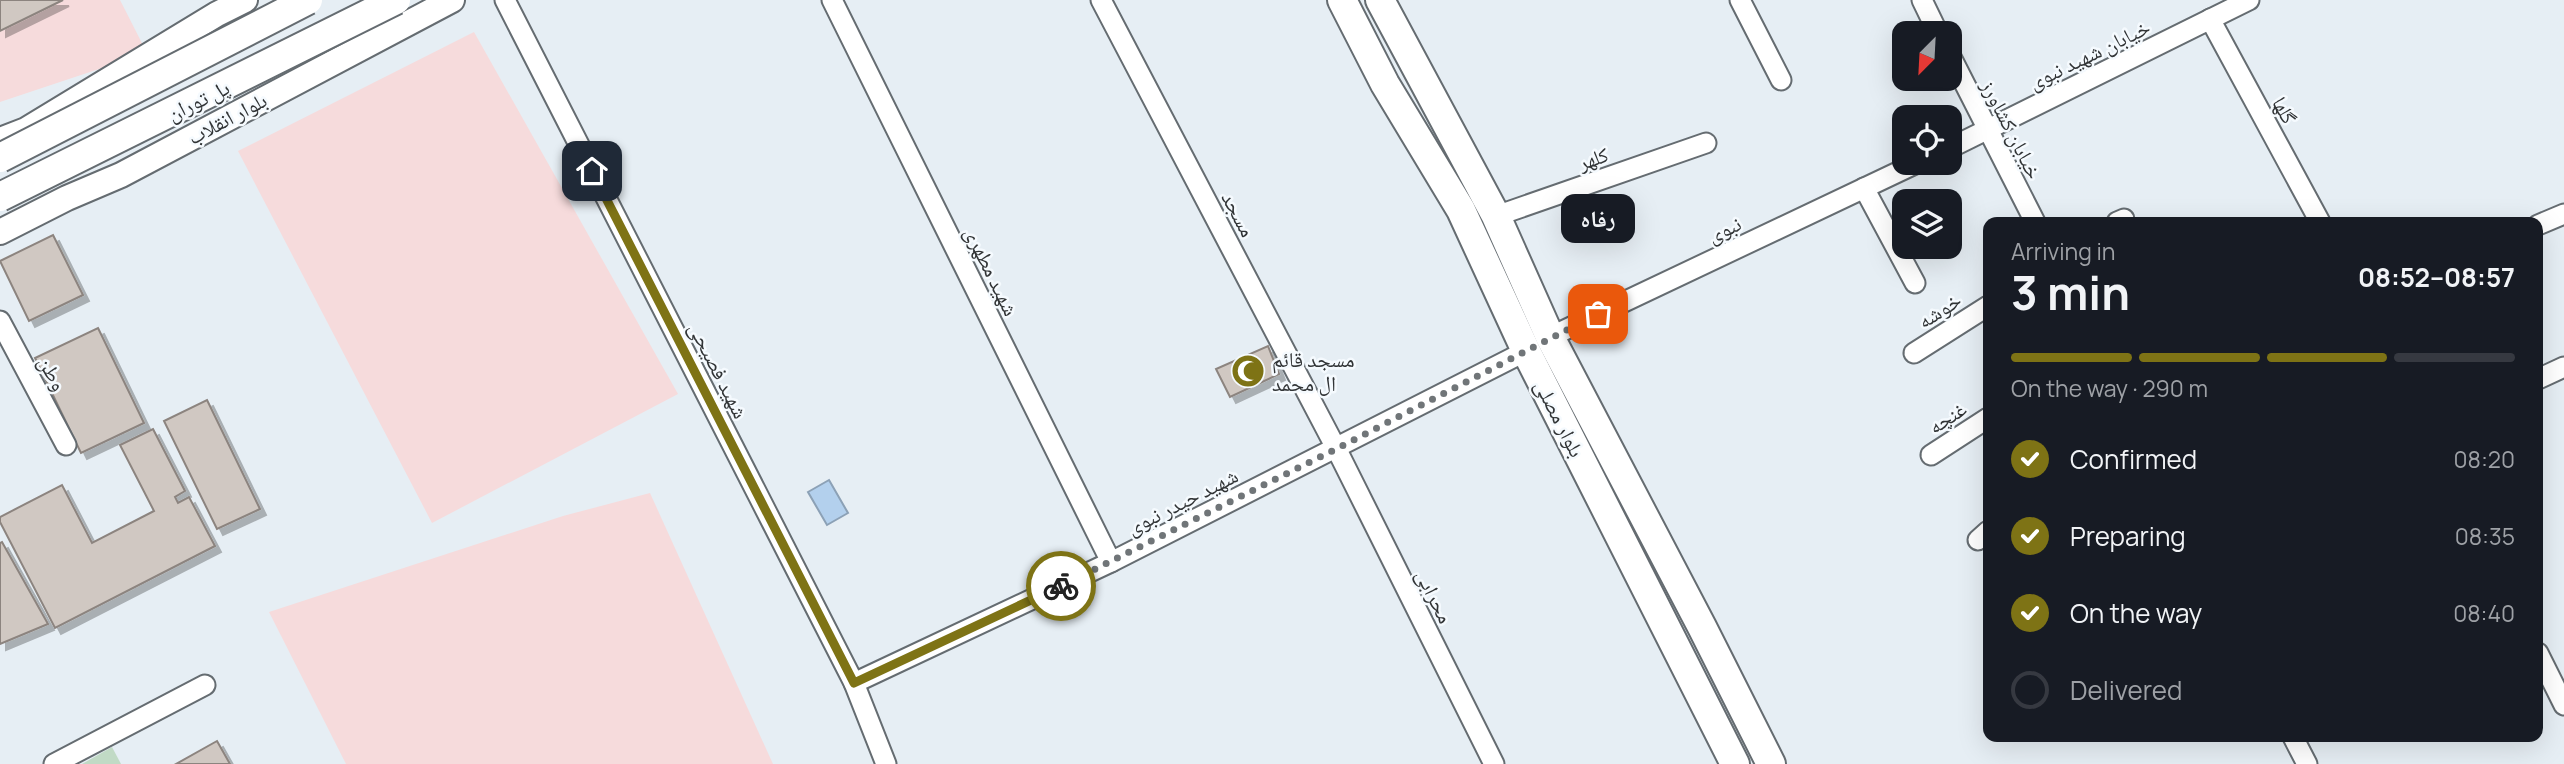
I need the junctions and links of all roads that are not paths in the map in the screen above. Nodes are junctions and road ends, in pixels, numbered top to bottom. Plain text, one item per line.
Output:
1 (245, 0) edge
2 (308, 0) edge
3 (396, 0) edge
4 (452, 0) edge
5 (505, 0) edge
6 (832, 0) edge
7 (1101, 0) edge
8 (1342, 0) edge
9 (1380, 0) edge
10 (1740, 0) edge
11 (1922, 0) edge
12 (2249, 0) edge
13 (2210, 19) junction
14 (1932, 21) edge
15 (1962, 79) edge
16 (1781, 80) dead end
17 (26, 130) junction
18 (1987, 130) junction
19 (0, 140) edge
20 (1962, 142) edge
21 (1706, 143) dead end
22 (0, 158) edge
23 (1892, 175) edge
24 (1864, 188) junction
25 (0, 197) edge
26 (66, 198) junction
27 (2564, 214) edge
28 (1496, 216) junction
29 (2032, 217) edge
30 (2317, 217) edge
31 (2543, 223) edge
32 (0, 232) edge
33 (1915, 283) dead end
34 (1983, 309) edge
35 (0, 321) edge
36 (1538, 344) junction
37 (1914, 353) dead end
38 (2564, 367) edge
39 (2543, 377) edge
40 (1983, 421) edge
41 (66, 445) dead end
42 (1336, 449) junction
43 (1931, 455) dead end
44 (1111, 562) junction
45 (2543, 663) edge
46 (854, 683) junction
47 (205, 685) dead end
48 (2564, 705) edge
49 (2295, 742) edge
50 (54, 764) edge
51 (886, 764) edge
52 (1494, 764) edge
53 (1735, 764) edge
54 (1771, 764) edge
55 (2306, 764) edge

1 - 17 street
2 - 22 main road, پل توران, bridge
3 - 25 main road, پل توران, bridge
4 - 26 street, بلوار انقلاب
5 - 46 street, شهید فصیحی
6 - 44 street, شهید مطهری
7 - 42 street, مسجد
8 - 36 main road, بلوار مصلی
9 - 28 main road, بلوار مصلی
10 - 16 street
11 - 14 street
12 - 13 street, خیابان شهید نبوی
13 - 18 street, خیابان شهید نبوی
13 - 30 street, گلها
15 - 18 street, خیابان کشاورز
17 - 19 street
17 - 26 street
18 - 20 street
18 - 29 street, خیابان کشاورز
21 - 28 street, کلهر
23 - 24 street, نبوی
24 - 33 street
24 - 36 street, نبوی
26 - 32 street, بلوار انقلاب
27 - 31 street
28 - 36 main road, بلوار مصلی
34 - 37 street, خوشه
35 - 41 street, وطن
36 - 42 street, شهید حیدر نبوی
36 - 53 main road, بلوار مصلی
36 - 54 main road, بلوار مصلی
38 - 39 street
40 - 43 street, غنچه
42 - 44 street, شهید حیدر نبوی
42 - 52 street, محرابی
44 - 46 street, شهید حیدر نبوی
45 - 48 street
46 - 51 street, شهید فصیحی
47 - 50 street
49 - 55 street

